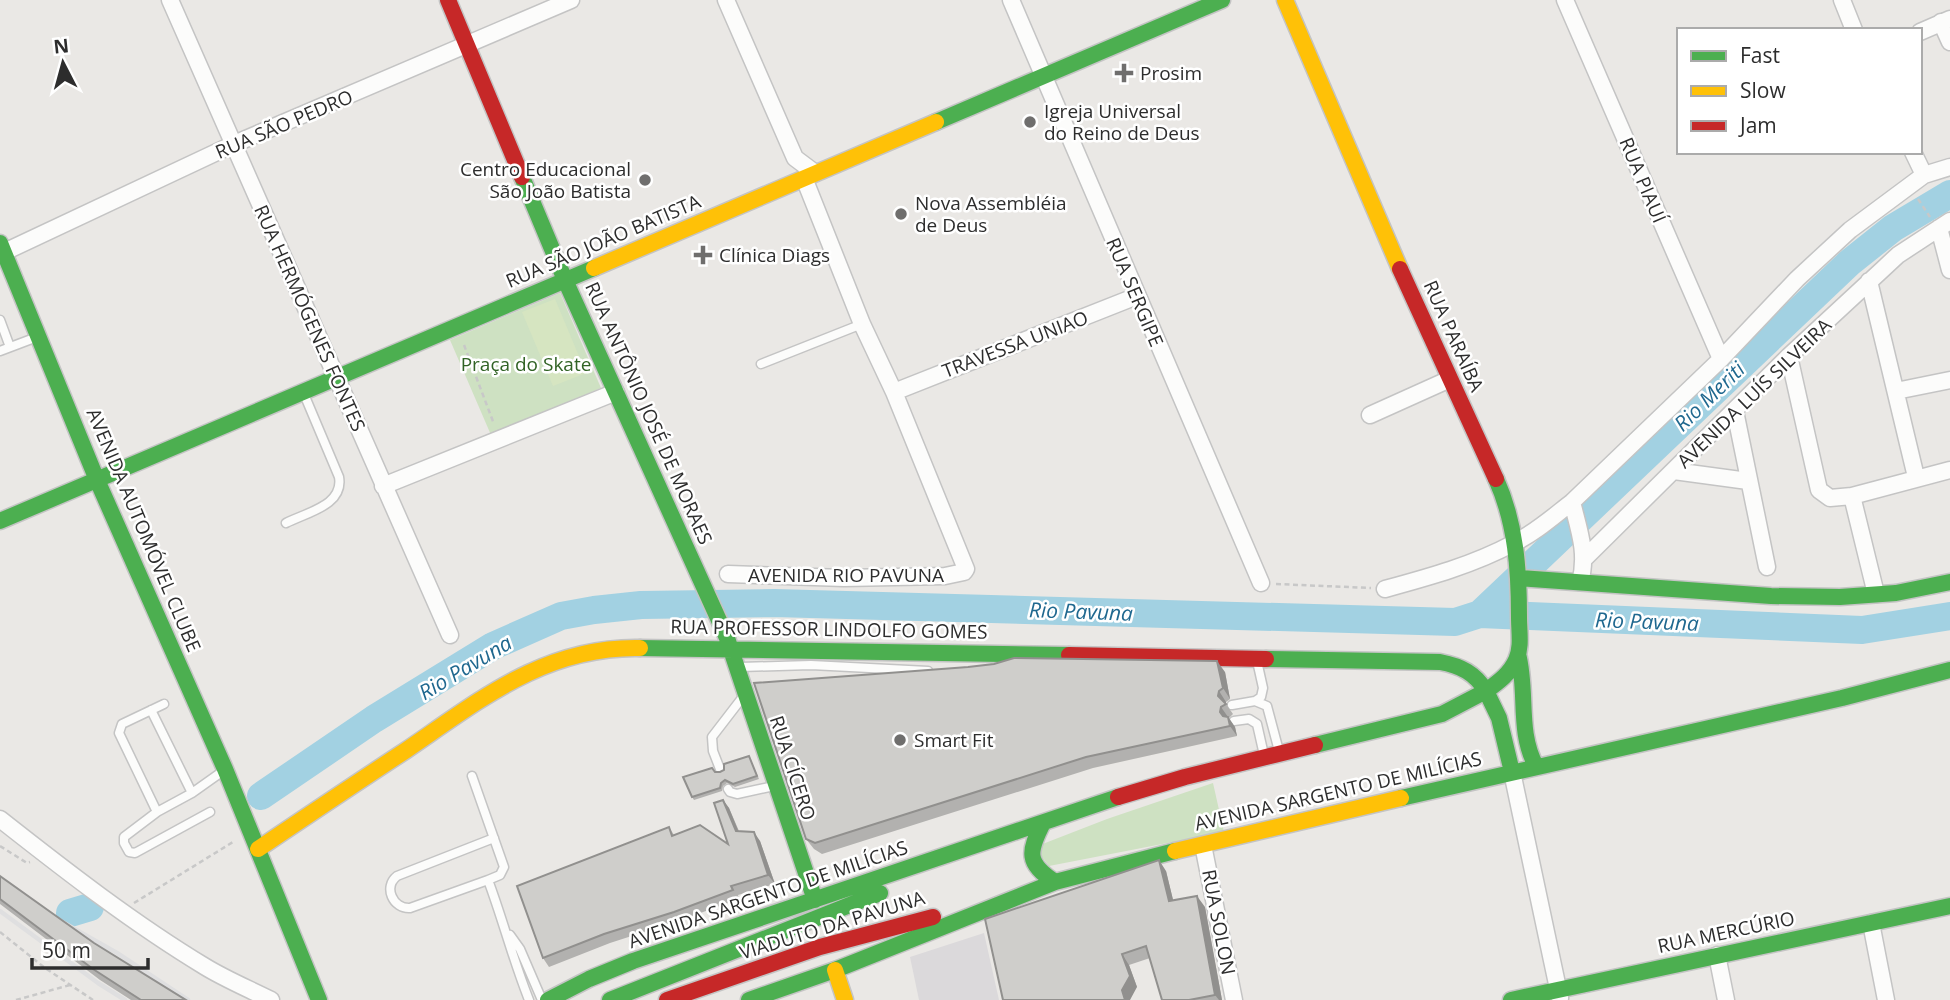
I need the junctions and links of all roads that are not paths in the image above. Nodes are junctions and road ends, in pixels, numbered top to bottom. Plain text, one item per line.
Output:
1 (170, 0) edge
2 (448, 0) edge
3 (572, 0) edge
4 (726, 0) edge
5 (1011, 0) edge
6 (1222, 0) edge
7 (1285, 0) edge
8 (1565, 0) edge
9 (1842, 0) edge
10 (1946, 20) edge
11 (1853, 28) edge
12 (1922, 31) edge
13 (1950, 42) edge
14 (467, 45) junction
15 (1044, 75) junction
16 (234, 144) junction
17 (1914, 154) edge
18 (795, 158) junction
19 (1950, 167) edge
20 (1924, 175) junction
21 (810, 176) junction
22 (788, 185) junction
23 (1940, 223) edge
24 (1, 250) edge
25 (1950, 270) edge
26 (565, 280) junction
27 (1869, 281) junction
28 (1137, 296) junction
29 (0, 320) edge
30 (862, 324) junction
31 (38, 337) junction
32 (10, 347) junction
33 (0, 351) edge
34 (1789, 356) junction
35 (1721, 359) junction
36 (761, 364) dead end
37 (336, 377) junction
38 (1450, 379) junction
39 (1950, 380) edge
40 (303, 391) junction
41 (1896, 391) junction
42 (616, 392) junction
43 (894, 392) junction
44 (1735, 411) junction
45 (1370, 415) dead end
46 (1950, 470) edge
47 (1674, 471) junction
48 (1916, 477) junction
49 (97, 480) junction
50 (1748, 481) junction
51 (383, 486) junction
52 (1853, 496) junction
53 (1573, 505) junction
54 (0, 521) edge
55 (286, 523) dead end
56 (1516, 542) junction
57 (1584, 552) junction
58 (1767, 567) dead end
59 (728, 574) dead end
60 (1523, 582) junction
61 (1950, 582) edge
62 (1261, 583) road end
63 (1580, 583) junction
64 (1385, 589) road end
65 (1876, 594) junction
66 (450, 635) dead end
67 (732, 650) junction
68 (1518, 654) junction
69 (1256, 658) junction
70 (738, 667) junction
71 (1950, 670) edge
72 (935, 671) edge
73 (1486, 691) junction
74 (746, 693) junction
75 (1255, 701) junction
76 (164, 704) dead end
77 (1232, 705) dead end
78 (152, 710) junction
79 (1234, 721) dead end
80 (1272, 755) junction
81 (1536, 766) junction
82 (720, 769) edge
83 (1512, 772) junction
84 (227, 773) junction
85 (472, 776) dead end
86 (777, 785) junction
87 (728, 789) edge
88 (192, 793) junction
89 (158, 812) junction
90 (210, 812) dead end
91 (0, 819) edge
92 (1043, 823) junction
93 (494, 838) junction
94 (254, 839) junction
95 (985, 844) junction
96 (1203, 845) junction
97 (488, 880) junction
98 (1055, 882) junction
99 (1011, 899) junction
100 (815, 900) junction
101 (1950, 906) edge
102 (1871, 923) junction
103 (508, 932) junction
104 (1717, 955) junction
105 (835, 970) junction
106 (1559, 995) edge
107 (271, 1000) edge
108 (319, 1000) edge
109 (529, 1000) edge
110 (542, 1000) edge
111 (548, 1000) edge
112 (610, 1000) edge
113 (667, 1000) edge
114 (750, 1000) edge
115 (845, 1000) edge
116 (1234, 1000) edge
117 (1511, 1000) edge
118 (1726, 1000) edge
119 (1886, 1000) edge

1 - 16 street, RUA HERMÓGENES FONTES
2 - 14 main road, RUA ANTÔNIO JOSÉ DE MORAES
3 - 14 street, RUA SÃO PEDRO
4 - 18 street
5 - 15 street, RUA SERGIPE
6 - 15 main road, RUA SÃO JOÃO BATISTA
7 - 38 main road, RUA PARAÍBA
8 - 35 street, RUA PIAUÍ
9 - 11 street
10 - 12 street
10 - 13 street
14 - 16 street, RUA SÃO PEDRO
14 - 26 main road, RUA ANTÔNIO JOSÉ DE MORAES
15 - 21 main road, RUA SÃO JOÃO BATISTA
15 - 28 street, RUA SERGIPE
16 - 24 street, RUA SÃO PEDRO
16 - 37 street, RUA HERMÓGENES FONTES
17 - 20 street
18 - 21 street
18 - 22 street
19 - 20 street
20 - 35 street
21 - 22 main road, RUA SÃO JOÃO BATISTA
21 - 30 street
22 - 26 main road, RUA SÃO JOÃO BATISTA
23 - 25 street
23 - 27 street, AVENIDA LUÍS SILVEIRA
24 - 31 main road, AVENIDA AUTOMÓVEL CLUBE
26 - 37 main road, RUA SÃO JOÃO BATISTA
26 - 42 main road, RUA ANTÔNIO JOSÉ DE MORAES
27 - 34 street, AVENIDA LUÍS SILVEIRA
27 - 41 street
28 - 43 street, TRAVESSA UNIAO
28 - 62 street, RUA SERGIPE
29 - 32 lane
30 - 36 lane
30 - 43 street
31 - 32 lane
31 - 49 main road, AVENIDA AUTOMÓVEL CLUBE
32 - 33 lane
34 - 44 street, AVENIDA LUÍS SILVEIRA
34 - 52 street
35 - 53 street
37 - 40 main road, RUA SÃO JOÃO BATISTA
37 - 51 street, RUA HERMÓGENES FONTES
38 - 45 street
38 - 56 main road, RUA PARAÍBA
39 - 41 street
40 - 49 main road, RUA SÃO JOÃO BATISTA
40 - 55 lane
41 - 48 street
42 - 51 street
42 - 67 main road, RUA ANTÔNIO JOSÉ DE MORAES
43 - 59 street, AVENIDA RIO PAVUNA
44 - 47 street, AVENIDA LUÍS SILVEIRA
44 - 50 street
46 - 48 street
47 - 50 street
47 - 57 street, AVENIDA LUÍS SILVEIRA
48 - 52 street
49 - 54 main road, RUA SÃO JOÃO BATISTA
49 - 84 main road, AVENIDA AUTOMÓVEL CLUBE
50 - 58 street
51 - 66 street, RUA HERMÓGENES FONTES
52 - 65 street
53 - 56 street
53 - 57 street
56 - 60 main road, RUA PARAÍBA
56 - 64 street
57 - 63 street
60 - 63 main road
60 - 68 main road, RUA PARAÍBA
61 - 65 main road
63 - 65 main road
67 - 69 main road, RUA PROFESSOR LINDOLFO GOMES
67 - 70 main road, RUA CÍCERO
67 - 94 main road, RUA PROFESSOR LINDOLFO GOMES
68 - 73 main road
68 - 81 main road, RUA PARAÍBA
69 - 73 main road, RUA PROFESSOR LINDOLFO GOMES
69 - 75 lane
70 - 72 lane
70 - 74 main road, RUA CÍCERO
71 - 81 main road, AVENIDA SARGENTO DE MILÍCIAS
73 - 80 main road, AVENIDA SARGENTO DE MILÍCIAS
73 - 83 main road, RUA PROFESSOR LINDOLFO GOMES
74 - 82 lane
74 - 86 main road, RUA CÍCERO
75 - 77 lane
75 - 80 lane
76 - 78 lane
78 - 88 lane
78 - 89 lane
79 - 80 lane
80 - 92 main road, AVENIDA SARGENTO DE MILÍCIAS
81 - 83 main road, AVENIDA SARGENTO DE MILÍCIAS
83 - 96 main road, AVENIDA SARGENTO DE MILÍCIAS
83 - 106 street
84 - 88 lane
84 - 94 main road, AVENIDA AUTOMÓVEL CLUBE
85 - 93 lane
86 - 87 lane
86 - 100 main road, RUA CÍCERO
88 - 89 lane
89 - 90 lane
91 - 107 street
92 - 95 main road, AVENIDA SARGENTO DE MILÍCIAS
92 - 98 main road
93 - 97 lane
93 - 97 lane
94 - 108 main road, AVENIDA AUTOMÓVEL CLUBE
95 - 100 main road, AVENIDA SARGENTO DE MILÍCIAS
95 - 112 main road, VIADUTO DA PAVUNA
96 - 98 main road, AVENIDA SARGENTO DE MILÍCIAS
96 - 116 street, RUA SOLON
97 - 103 lane
98 - 99 main road, AVENIDA SARGENTO DE MILÍCIAS
99 - 105 main road, AVENIDA SARGENTO DE MILÍCIAS
99 - 113 main road, VIADUTO DA PAVUNA
100 - 111 main road, AVENIDA SARGENTO DE MILÍCIAS
101 - 102 main road, RUA MERCÚRIO
102 - 104 main road, RUA MERCÚRIO
102 - 119 street
103 - 109 lane
103 - 110 lane
104 - 106 main road, RUA MERCÚRIO
104 - 118 street
105 - 114 main road, AVENIDA SARGENTO DE MILÍCIAS
105 - 115 main road
106 - 117 main road, RUA MERCÚRIO

